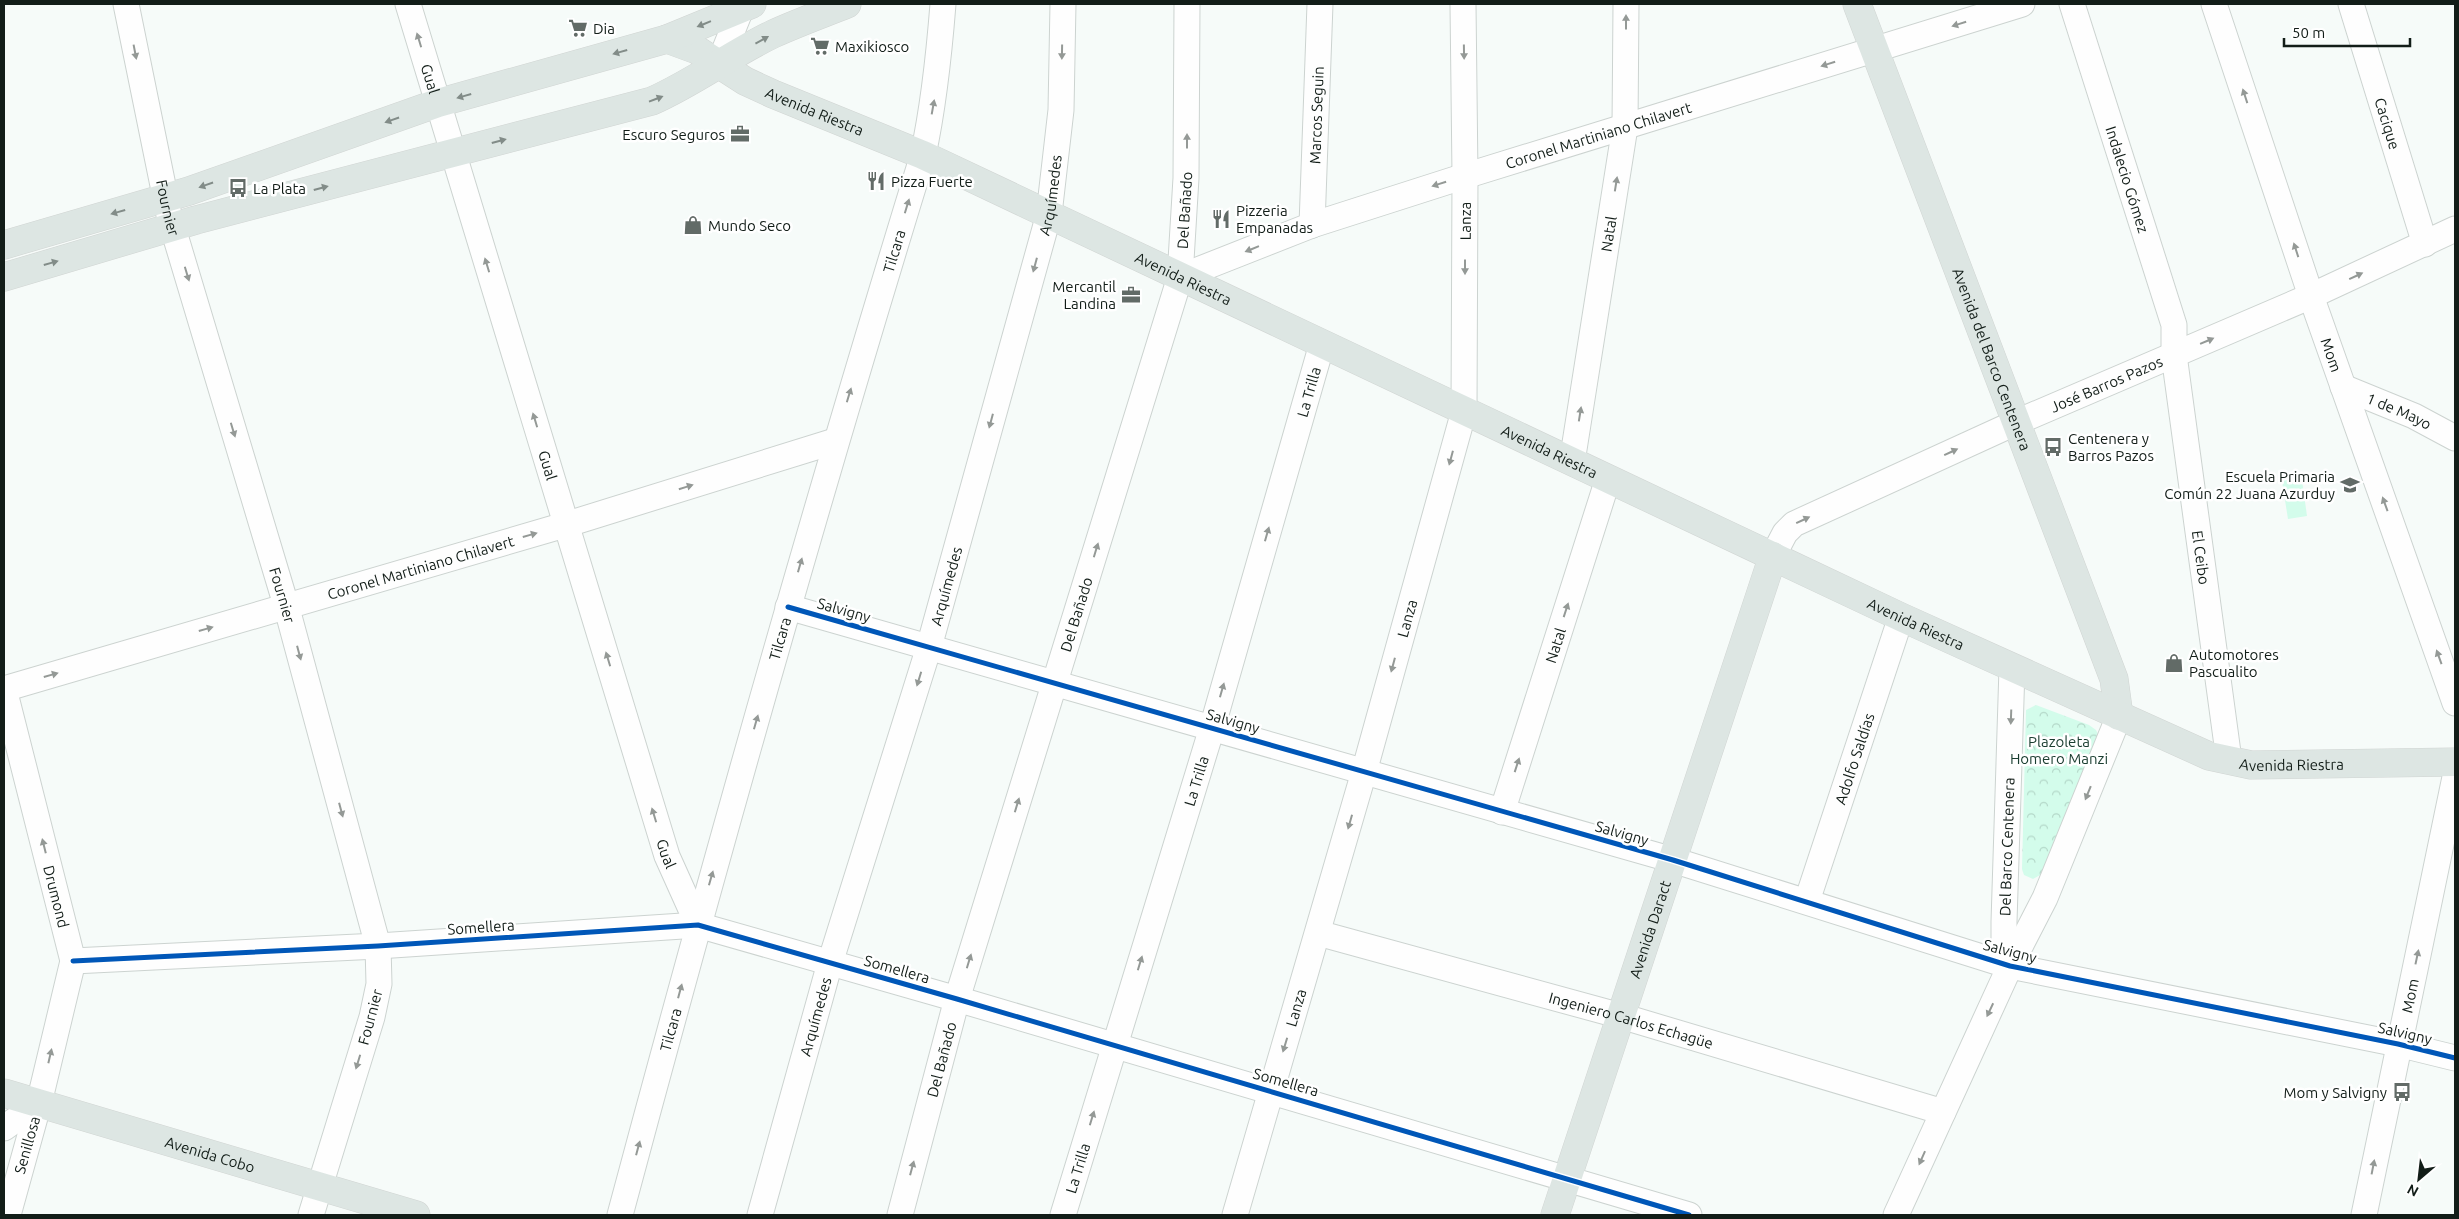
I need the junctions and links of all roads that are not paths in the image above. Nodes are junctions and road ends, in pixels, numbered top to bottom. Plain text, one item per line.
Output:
1 (126, 4) edge
2 (408, 4) edge
3 (847, 4) edge
4 (942, 4) edge
5 (1063, 4) edge
6 (1187, 4) edge
7 (1320, 4) edge
8 (1463, 4) edge
9 (1626, 4) edge
10 (1857, 4) edge
11 (2022, 4) edge
12 (2072, 4) edge
13 (2214, 4) edge
14 (2351, 4) edge
15 (744, 5) edge
16 (1987, 9) edge
17 (667, 39) junction
18 (1874, 50) junction
19 (719, 64) junction
20 (438, 104) junction
21 (1625, 127) junction
22 (452, 154) junction
23 (923, 155) junction
24 (1465, 176) junction
25 (165, 199) junction
26 (1049, 214) junction
27 (1312, 225) junction
28 (173, 227) junction
29 (2455, 229) edge
30 (2425, 244) junction
31 (4, 245) edge
32 (4, 276) edge
33 (1180, 278) junction
34 (2311, 296) junction
35 (1322, 344) junction
36 (2174, 355) junction
37 (2343, 387) junction
38 (1464, 411) junction
39 (2017, 422) junction
40 (2455, 438) edge
41 (835, 442) junction
42 (1572, 462) junction
43 (1608, 478) junction
44 (568, 524) junction
45 (1773, 556) junction
46 (286, 605) junction
47 (788, 607) junction
48 (1901, 617) junction
49 (929, 647) junction
50 (2012, 668) junction
51 (1054, 683) junction
52 (4, 689) edge
53 (2455, 703) edge
54 (2119, 716) junction
55 (1212, 728) junction
56 (2229, 760) junction
57 (2455, 762) edge
58 (1364, 772) junction
59 (2455, 777) edge
60 (1502, 812) junction
61 (1673, 860) junction
62 (1807, 901) junction
63 (698, 925) junction
64 (1318, 933) junction
65 (378, 946) junction
66 (73, 961) junction
67 (830, 962) junction
68 (2010, 966) junction
69 (958, 999) junction
70 (1621, 1016) junction
71 (2398, 1044) junction
72 (1114, 1045) junction
73 (2455, 1058) edge
74 (1271, 1091) junction
75 (4, 1093) edge
76 (39, 1103) junction
77 (1943, 1112) junction
78 (4, 1128) edge
79 (1568, 1178) junction
80 (319, 1187) junction
81 (8, 1215) edge
82 (311, 1215) edge
83 (416, 1215) edge
84 (620, 1215) edge
85 (760, 1215) edge
86 (900, 1215) edge
87 (1063, 1215) edge
88 (1235, 1215) edge
89 (1555, 1215) edge
90 (1689, 1215) edge
91 (1896, 1215) edge
92 (2364, 1215) edge

1 -> 25 street, Fournier
20 -> 2 street, Gual
19 -> 3 main road
23 -> 4 street, Tilcara
5 -> 26 street, Arquímedes
33 -> 6 street, Del Bañado
7 - 27 street, Marcos Seguin
8 -> 24 street, Lanza
21 -> 9 street, Natal
10 - 18 main road, Avenida del Barco Centenera
11 - 16 street, Coronel Martiniano Chilavert
12 - 36 street, Indalecio Gómez
34 -> 13 street, Mom
14 - 30 street, Cacique
15 -> 17 main road
15 - 19 street
16 -> 18 street, Coronel Martiniano Chilavert
17 - 19 main road, Avenida Riestra
17 -> 20 main road
18 -> 21 street, Coronel Martiniano Chilavert
18 - 39 main road, Avenida del Barco Centenera
22 -> 19 main road
19 - 23 main road, Avenida Riestra
20 - 22 street, Gual
20 -> 25 main road
21 - 24 street, Coronel Martiniano Chilavert
42 -> 21 street, Natal
28 -> 22 main road
44 -> 22 street, Gual
23 - 26 main road, Avenida Riestra
41 -> 23 street, Tilcara
24 -> 27 street, Coronel Martiniano Chilavert
24 -> 38 street, Lanza
25 - 28 street, Fournier
25 -> 31 main road
26 - 33 main road, Avenida Riestra
26 -> 49 street, Arquímedes
27 -> 33 street, Coronel Martiniano Chilavert
32 -> 28 main road
28 -> 46 street, Fournier
29 - 30 street, José Barros Pazos
34 -> 30 street, José Barros Pazos
33 - 35 main road, Avenida Riestra
51 -> 33 street, Del Bañado
36 -> 34 street, José Barros Pazos
34 - 37 street, Mom
35 - 38 main road, Avenida Riestra
55 -> 35 street, La Trilla
36 - 39 street, José Barros Pazos
36 - 56 street, El Ceibo
37 - 40 street, 1 de Mayo
53 -> 37 street, Mom
38 - 42 main road, Avenida Riestra
38 -> 58 street, Lanza
45 -> 39 street, José Barros Pazos
39 - 54 main road, Avenida del Barco Centenera
44 -> 41 street, Coronel Martiniano Chilavert
47 -> 41 street, Tilcara
42 - 43 main road, Avenida Riestra
43 - 45 main road, Avenida Riestra
60 -> 43 street, Natal
46 -> 44 street, Coronel Martiniano Chilavert
63 -> 44 street, Gual
45 - 48 main road, Avenida Riestra
45 - 61 main road, Avenida Daract
52 -> 46 street, Coronel Martiniano Chilavert
46 -> 65 street, Fournier
47 - 49 street, Salvigny
63 -> 47 street, Tilcara
48 - 50 main road, Avenida Riestra
48 - 62 street, Adolfo Saldías
49 - 51 street, Salvigny
49 -> 67 street, Arquímedes
50 - 54 main road, Avenida Riestra
50 -> 68 street, Del Barco Centenera
51 - 55 street, Salvigny
69 -> 51 street, Del Bañado
66 -> 52 street, Drumond
54 - 56 main road, Avenida Riestra
54 -> 68 street, Del Barco Centenera
55 - 58 street, Salvigny
72 -> 55 street, La Trilla
56 - 57 main road, Avenida Riestra
58 - 60 street, Salvigny
58 -> 64 street, Lanza
71 -> 59 street, Mom
60 - 61 street, Salvigny
61 - 62 street, Salvigny
61 - 70 main road, Avenida Daract
62 - 68 street, Salvigny
63 - 65 street, Somellera
63 - 67 street, Somellera
84 -> 63 street, Tilcara
64 - 70 street, Ingeniero Carlos Echagüe
64 -> 74 street, Lanza
65 - 66 street, Somellera
65 -> 80 street, Fournier
76 -> 66 street, Drumond
67 - 69 street, Somellera
67 - 85 street, Arquímedes
68 - 71 street, Salvigny
68 -> 77 street, Del Barco Centenera
69 - 72 street, Somellera
86 -> 69 street, Del Bañado
70 - 77 street, Ingeniero Carlos Echagüe
70 - 79 main road, Avenida Daract
71 - 73 street, Salvigny
92 -> 71 street, Mom
72 - 74 street, Somellera
87 -> 72 street, La Trilla
74 - 79 street, Somellera
74 - 88 street, Lanza
75 - 76 main road, Avenida Cobo
76 - 78 street
76 - 80 main road, Avenida Cobo
76 - 81 street, Senillosa
77 -> 91 street, Del Barco Centenera
79 - 89 main road, Avenida Daract
79 - 90 street, Somellera
80 - 82 street, Fournier
80 - 83 main road, Avenida Cobo

